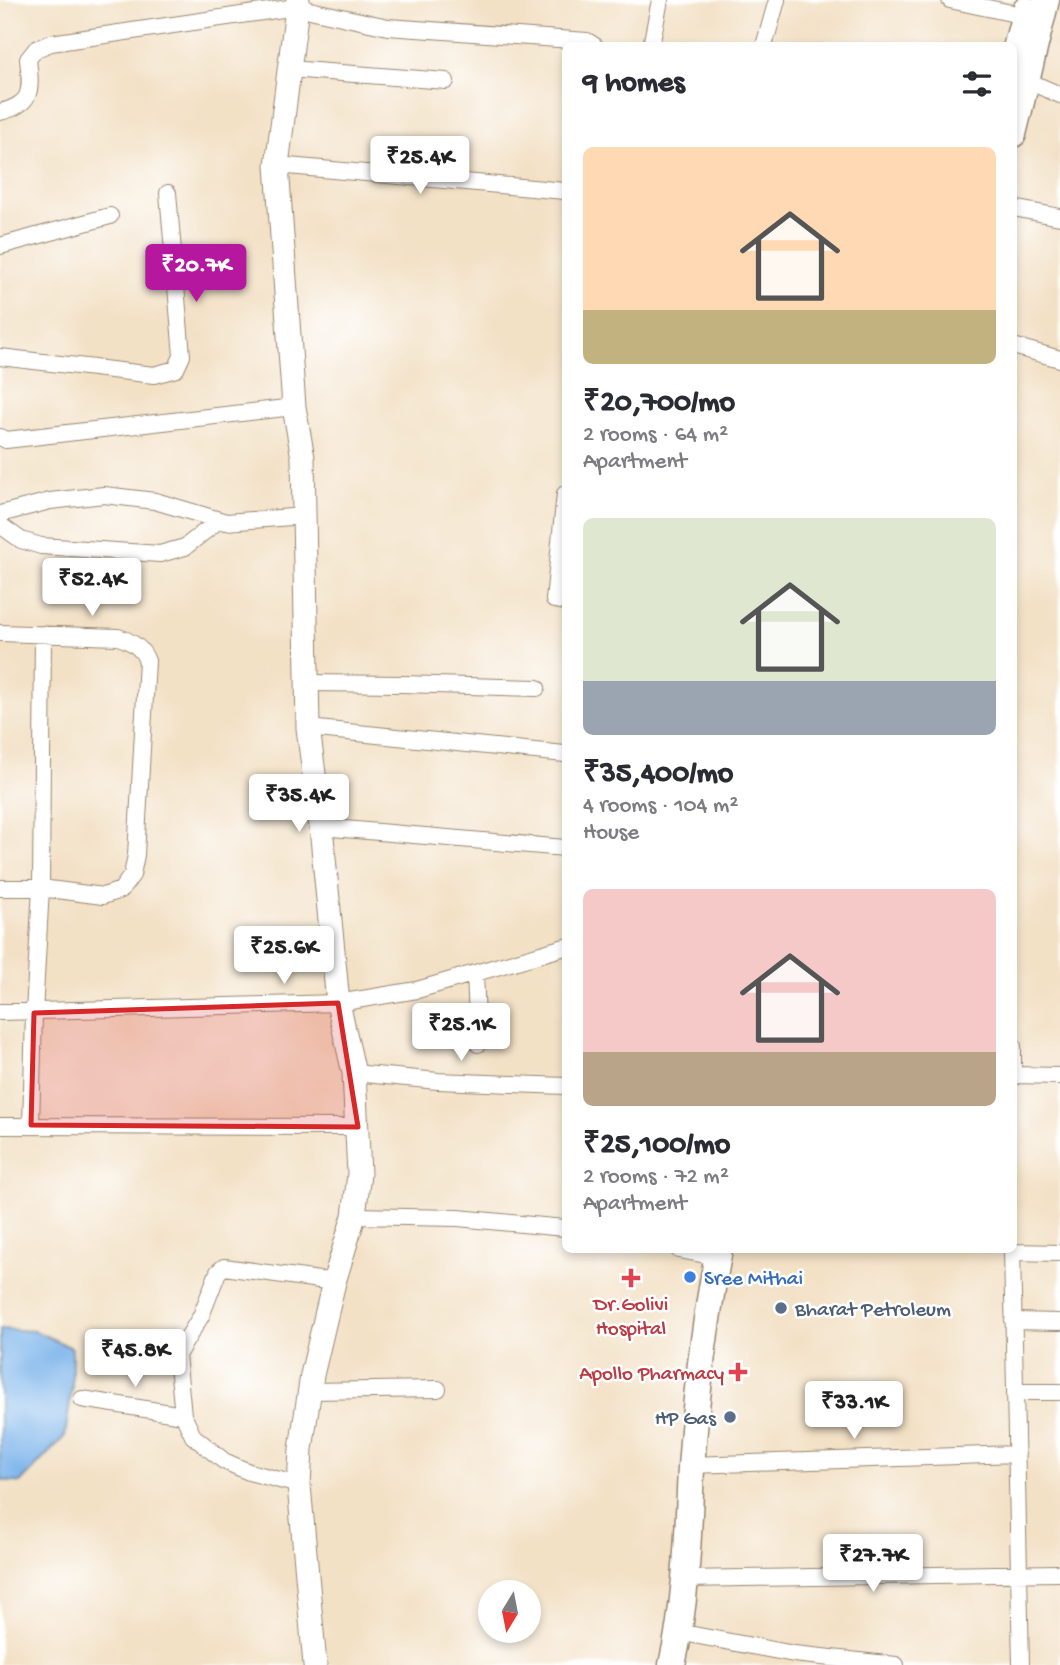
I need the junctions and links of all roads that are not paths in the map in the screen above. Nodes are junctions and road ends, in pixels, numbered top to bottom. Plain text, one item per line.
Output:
1 (660, 0) edge
2 (777, 0) edge
3 (950, 0) edge
4 (1046, 0) edge
5 (297, 3) edge
6 (1027, 8) edge
7 (588, 42) edge
8 (652, 42) edge
9 (765, 42) edge
10 (289, 69) junction
11 (1021, 70) edge
12 (446, 81) dead end
13 (1060, 95) edge
14 (1017, 102) edge
15 (0, 112) edge
16 (277, 165) junction
17 (562, 191) edge
18 (168, 193) dead end
19 (1017, 209) edge
20 (110, 216) dead end
21 (1060, 217) edge
22 (0, 246) edge
23 (1017, 347) edge
24 (0, 357) edge
25 (1060, 359) edge
26 (294, 407) junction
27 (0, 438) edge
28 (0, 514) edge
29 (304, 516) junction
30 (218, 521) junction
31 (562, 523) edge
32 (0, 525) edge
33 (562, 601) edge
34 (0, 634) edge
35 (43, 634) junction
36 (306, 683) junction
37 (537, 688) dead end
38 (307, 728) junction
39 (562, 754) edge
40 (321, 827) junction
41 (562, 848) edge
42 (0, 888) edge
43 (41, 888) junction
44 (562, 948) edge
45 (475, 973) junction
46 (338, 1003) junction
47 (0, 1012) edge
48 (34, 1013) junction
49 (478, 1044) dead end
50 (354, 1073) junction
51 (1060, 1076) edge
52 (1017, 1077) edge
53 (562, 1086) edge
54 (31, 1125) junction
55 (0, 1126) edge
56 (358, 1127) junction
57 (354, 1216) junction
58 (562, 1228) edge
59 (1017, 1251) edge
60 (718, 1253) edge
61 (1012, 1253) edge
62 (1060, 1253) edge
63 (334, 1282) junction
64 (1013, 1321) junction
65 (1060, 1322) edge
66 (118, 1352) dead end
67 (177, 1355) junction
68 (438, 1389) dead end
69 (309, 1391) junction
70 (1016, 1392) junction
71 (1060, 1392) edge
72 (82, 1399) dead end
73 (183, 1415) junction
74 (1017, 1454) junction
75 (691, 1465) junction
76 (299, 1485) junction
77 (1020, 1573) junction
78 (1060, 1573) edge
79 (685, 1579) junction
80 (678, 1632) junction
81 (315, 1665) edge
82 (671, 1665) edge
83 (896, 1665) edge
84 (1021, 1665) edge

1 - 8 street
2 - 9 street
3 - 6 street
4 - 11 main road
5 - 7 street
5 - 10 street
5 - 15 street
6 - 11 main road
10 - 12 street
10 - 16 street
11 - 13 street
11 - 14 main road
16 - 17 street
16 - 26 street
18 - 24 street
19 - 21 street
20 - 22 street
23 - 25 street
26 - 27 street
26 - 29 street
28 - 30 street
29 - 30 street
29 - 36 street
30 - 32 street
31 - 33 street
34 - 35 street
35 - 43 street
35 - 43 street
36 - 37 street
36 - 38 street
38 - 39 street
38 - 40 street
40 - 41 street
40 - 46 street
42 - 43 street
43 - 48 street
44 - 45 street
45 - 46 street
45 - 49 street
46 - 48 street
46 - 50 street
47 - 48 street
48 - 54 street
50 - 53 street
50 - 56 street
51 - 52 street
54 - 55 street
54 - 56 street
56 - 57 street
57 - 58 street
57 - 63 street
59 - 62 street
60 - 75 main road
61 - 64 street
63 - 67 street
63 - 69 street
64 - 65 street
64 - 70 street
66 - 67 street
67 - 73 street
68 - 69 street
69 - 76 street
70 - 71 street
70 - 74 street
72 - 73 street
73 - 76 street
74 - 75 street
74 - 77 street
75 - 79 main road
76 - 81 street
77 - 78 street
77 - 79 street
77 - 84 street
79 - 80 main road
80 - 82 main road
80 - 83 street

